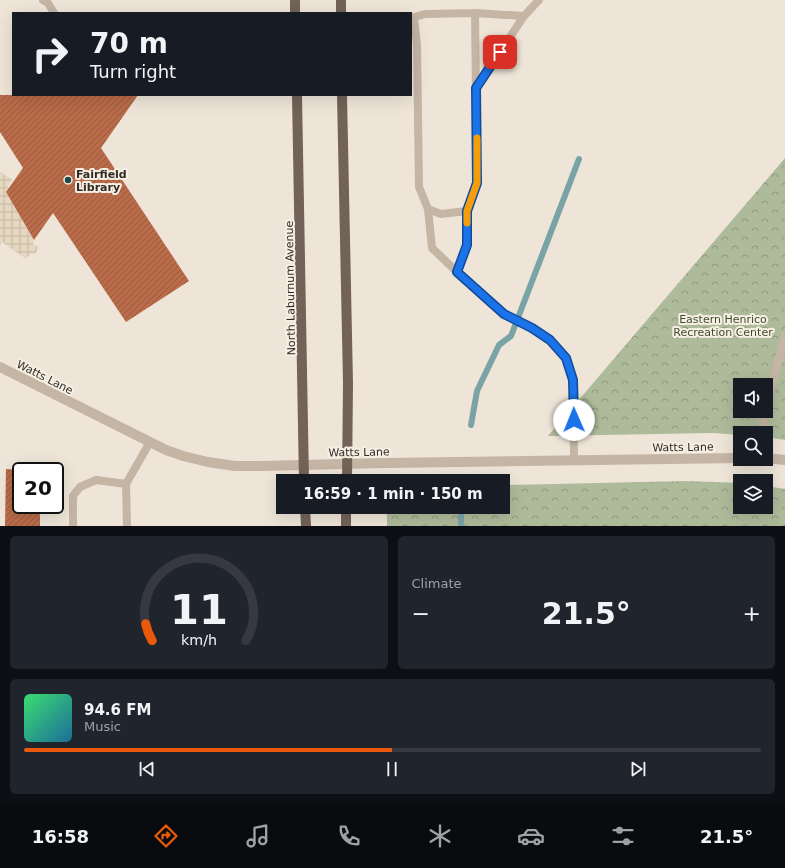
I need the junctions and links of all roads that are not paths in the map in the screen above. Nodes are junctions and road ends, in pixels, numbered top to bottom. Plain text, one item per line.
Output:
1 (43, 0) edge
2 (295, 0) edge
3 (341, 0) edge
4 (538, 0) edge
5 (53, 12) edge
6 (295, 12) edge
7 (341, 12) edge
8 (475, 13) junction
9 (524, 16) junction
10 (413, 18) edge
11 (476, 88) junction
12 (297, 96) edge
13 (342, 96) edge
14 (428, 208) junction
15 (467, 211) junction
16 (457, 272) junction
17 (785, 336) edge
18 (0, 367) edge
19 (773, 381) edge
20 (150, 442) junction
21 (733, 458) edge
22 (773, 459) edge
23 (574, 460) junction
24 (785, 460) edge
25 (347, 464) junction
26 (304, 465) junction
27 (304, 474) edge
28 (347, 474) edge
29 (126, 484) junction
30 (305, 514) edge
31 (346, 514) edge
32 (73, 526) edge
33 (127, 526) edge
34 (306, 526) edge
35 (346, 526) edge

1 - 5 lane
2 - 6 main road
3 - 7 main road
4 - 9 lane
8 - 9 lane
8 - 10 lane
8 - 11 lane
9 - 11 lane
10 - 14 lane
11 - 15 lane
12 - 26 main road, North Laburnum Avenue
13 - 25 main road
14 - 15 lane
14 - 16 lane
15 - 16 lane
16 - 23 lane
17 - 19 lane
18 - 20 street, Watts Lane
20 - 26 street, Watts Lane
20 - 29 lane
21 - 23 street, Watts Lane
22 - 24 street
23 - 25 street, Watts Lane
25 - 26 street, Watts Lane
25 - 28 main road
26 - 27 main road, North Laburnum Avenue
29 - 32 lane
29 - 33 lane
30 - 34 main road
31 - 35 main road

